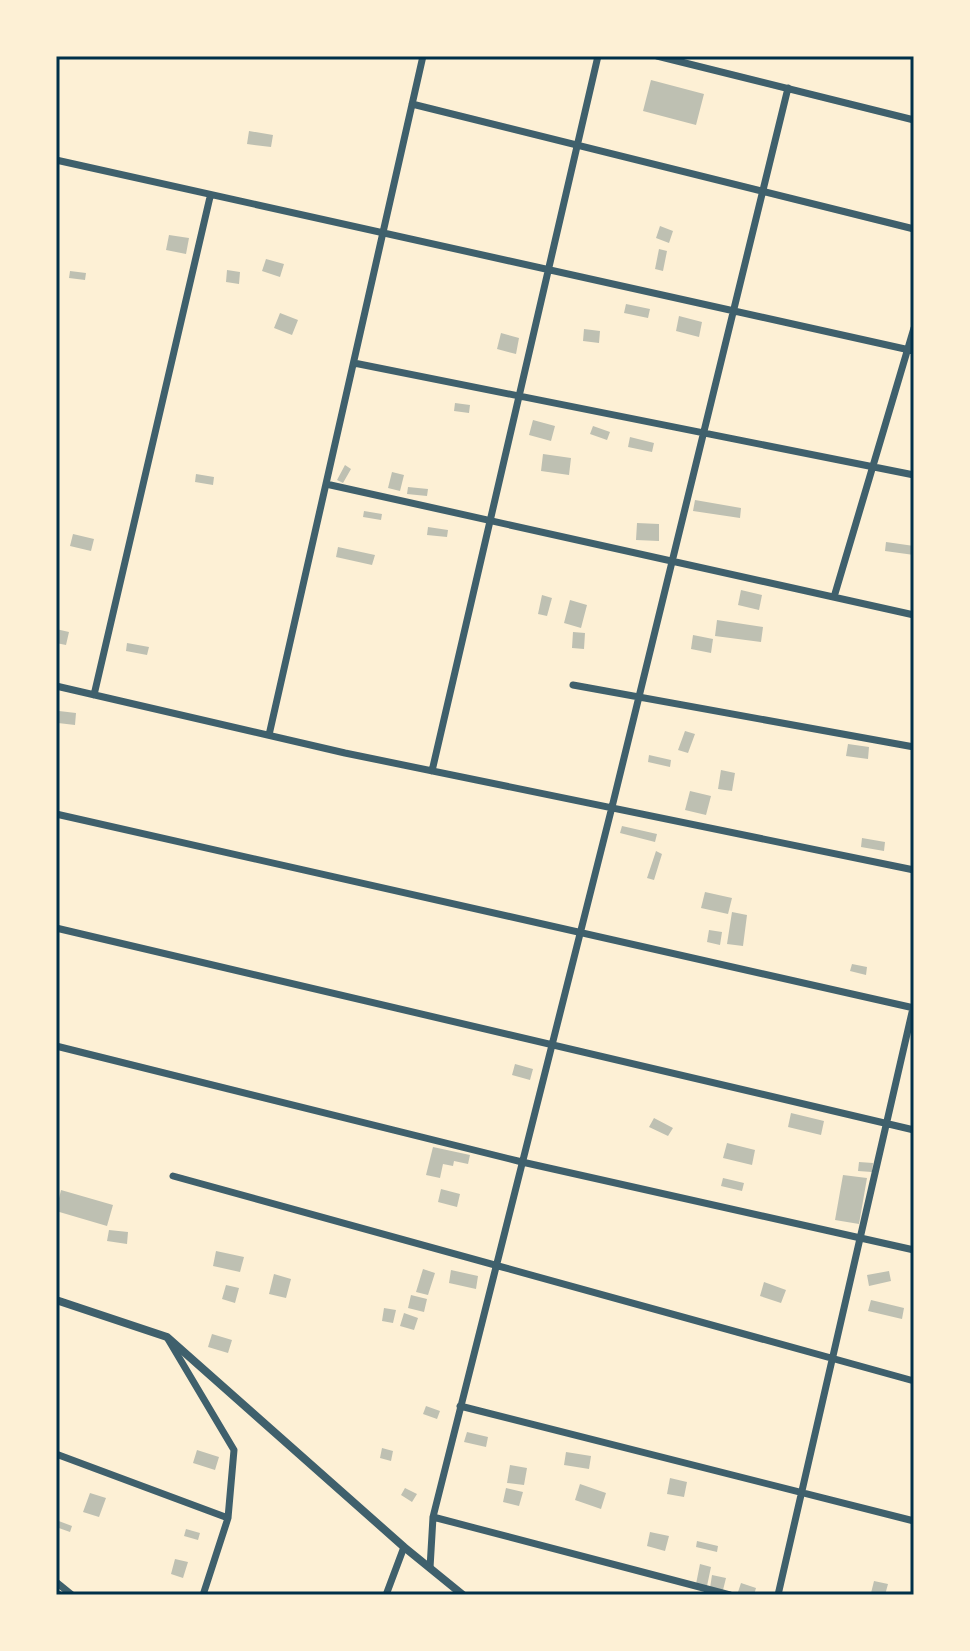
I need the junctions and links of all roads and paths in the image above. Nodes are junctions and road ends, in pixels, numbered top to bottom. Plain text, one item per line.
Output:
1 (423, 56) edge
2 (598, 56) edge
3 (657, 56) edge
4 (788, 88) junction
5 (412, 104) junction
6 (914, 120) edge
7 (578, 146) junction
8 (56, 160) edge
9 (763, 192) junction
10 (210, 197) junction
11 (914, 229) edge
12 (384, 235) junction
13 (549, 271) junction
14 (735, 312) junction
15 (914, 328) edge
16 (911, 350) edge
17 (354, 363) junction
18 (520, 397) junction
19 (705, 434) junction
20 (873, 467) junction
21 (914, 475) edge
22 (326, 484) junction
23 (491, 520) junction
24 (672, 561) junction
25 (834, 597) junction
26 (914, 615) edge
27 (573, 685) dead end
28 (56, 686) edge
29 (94, 695) junction
30 (639, 697) junction
31 (269, 735) junction
32 (914, 747) edge
33 (432, 771) junction
34 (612, 807) junction
35 (56, 814) edge
36 (914, 870) edge
37 (56, 928) edge
38 (580, 931) junction
39 (914, 1008) edge
40 (551, 1044) junction
41 (56, 1046) edge
42 (885, 1123) junction
43 (914, 1130) edge
44 (522, 1162) junction
45 (173, 1176) dead end
46 (861, 1236) junction
47 (914, 1250) edge
48 (496, 1265) junction
49 (56, 1300) edge
50 (167, 1337) junction
51 (832, 1358) junction
52 (914, 1381) edge
53 (460, 1406) junction
54 (56, 1454) edge
55 (801, 1493) junction
56 (433, 1517) junction
57 (228, 1518) junction
58 (914, 1521) edge
59 (404, 1547) junction
60 (430, 1568) junction
61 (56, 1582) edge
62 (72, 1595) edge
63 (203, 1595) edge
64 (386, 1595) edge
65 (463, 1595) edge
66 (730, 1595) edge
67 (778, 1595) edge

1 - 5 street
2 - 7 street
3 - 4 street
4 - 6 street
4 - 9 street
5 - 7 street
5 - 12 street
7 - 9 street
7 - 13 street
8 - 10 street
9 - 11 street
9 - 14 street
10 - 12 street
10 - 29 street
12 - 13 street
12 - 17 street
13 - 14 street
13 - 18 street
14 - 16 street
14 - 19 street
15 - 16 street
16 - 20 street
17 - 18 street
17 - 22 street
18 - 19 street
18 - 23 street
19 - 20 street
19 - 24 street
20 - 21 street
20 - 25 street
22 - 23 street
22 - 31 street
23 - 24 street
23 - 33 street
24 - 25 street
24 - 30 street
25 - 26 street
27 - 30 street
28 - 29 street
29 - 31 street
30 - 32 street
30 - 34 street
31 - 33 street
33 - 34 street
34 - 36 street
34 - 38 street
35 - 38 street
37 - 40 street
38 - 39 street
38 - 40 street
39 - 42 street
40 - 42 street
40 - 44 street
41 - 44 street
42 - 43 street
42 - 46 street
44 - 46 street
44 - 48 street
45 - 48 street
46 - 47 street
46 - 51 street
48 - 51 street
48 - 53 street
49 - 50 street
50 - 57 street
50 - 59 street
51 - 52 street
51 - 55 street
53 - 55 street
53 - 56 street
54 - 57 street
55 - 58 street
55 - 67 street
56 - 60 street
56 - 66 street
57 - 63 street
59 - 60 street
59 - 64 street
60 - 65 street
61 - 62 street

